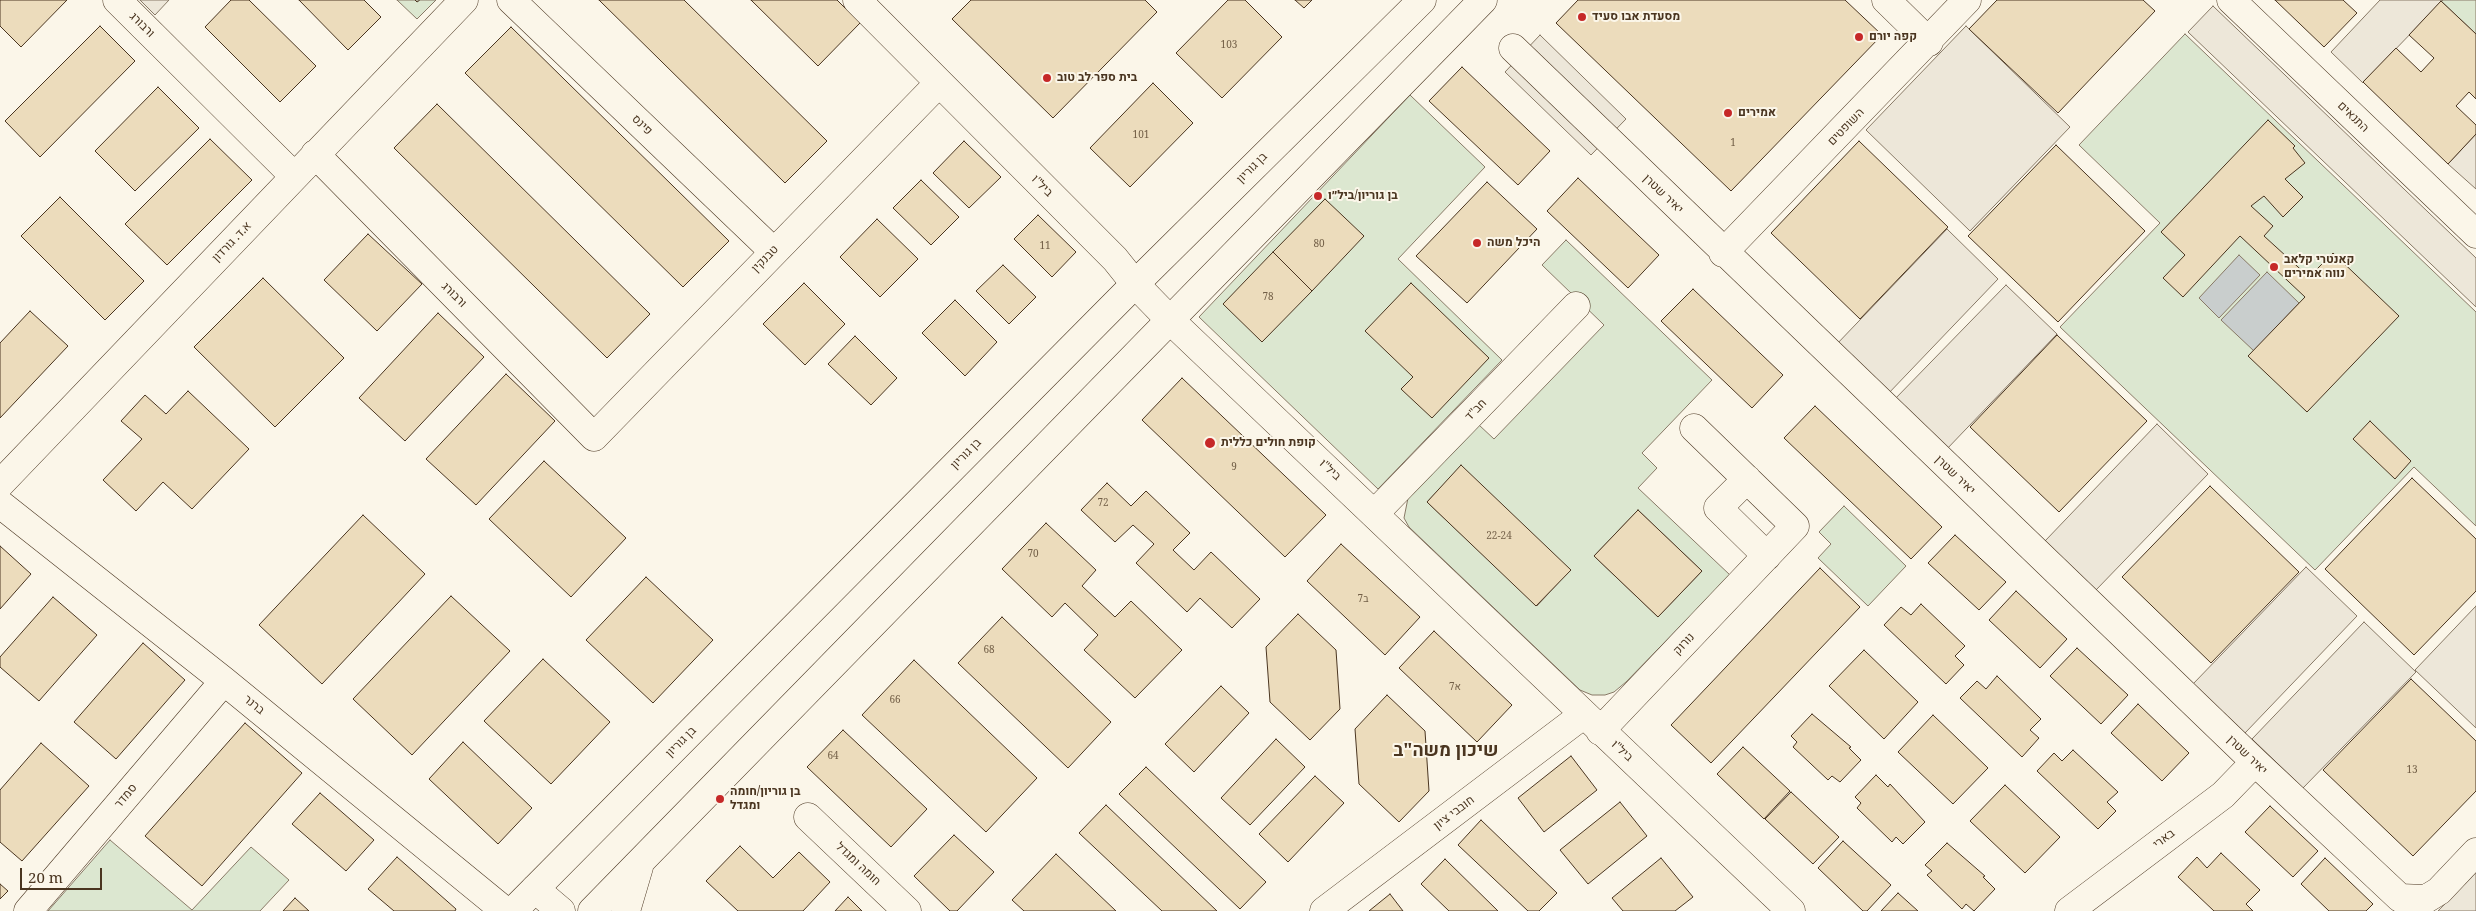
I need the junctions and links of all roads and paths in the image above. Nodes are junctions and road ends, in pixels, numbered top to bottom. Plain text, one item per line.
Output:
1 (117, 0) edge
2 (464, 0) edge
3 (511, 0) edge
4 (857, 0) edge
5 (1422, 0) edge
6 (1483, 0) edge
7 (1886, 0) edge
8 (2231, 0) edge
9 (1955, 4) edge
10 (1929, 42) junction
11 (1513, 48) dead end
12 (938, 84) junction
13 (315, 154) junction
14 (294, 176) junction
15 (2476, 234) edge
16 (773, 251) junction
17 (1724, 253) junction
18 (1135, 284) junction
19 (1576, 306) dead end
20 (1170, 320) junction
21 (1694, 428) dead end
22 (594, 436) joint
23 (1746, 479) junction
24 (0, 484) edge
25 (0, 504) edge
26 (1375, 514) junction
27 (1767, 556) junction
28 (224, 681) junction
29 (1592, 723) junction
30 (2255, 762) junction
31 (808, 817) dead end
32 (2476, 852) edge
33 (640, 862) junction
34 (535, 889) junction
35 (28, 911) edge
36 (505, 911) edge
37 (513, 911) edge
38 (561, 911) edge
39 (592, 911) edge
40 (626, 911) edge
41 (907, 911) edge
42 (1324, 911) edge
43 (1791, 911) edge
44 (2069, 911) edge

1 - 14 street, ורבורג
2 - 13 street, א.ד. גורדון
3 - 16 street, פינס
4 - 12 street, ביל"ו
5 - 18 street, בן גוריון
6 - 20 street
7 - 10 street
8 - 15 street, התנאים
9 - 10 street, השופטים
10 - 17 street, השופטים
11 - 17 street, יאיר שטרן
12 - 16 street, טבנקין
12 - 18 street, ביל"ו
13 - 14 street, א.ד. גורדון
13 - 22 street, ורבורג
14 - 24 street, א.ד. גורדון
16 - 22 street, טבנקין
17 - 30 street, יאיר שטרן
18 - 20 street, ביל"ו
18 - 34 street, בן גוריון
19 - 26 street, חב"ד
20 - 26 street, ביל"ו
20 - 33 street
21 - 23 street, נורוק
23 - 27 street
23 - 27 street, נורוק
25 - 28 street, ברנר
26 - 29 street, ביל"ו
27 - 29 street, נורוק
28 - 35 street, סמדר
28 - 36 street, ברנר
29 - 42 street, חובבי ציון
29 - 43 street, ביל"ו
30 - 32 street, יאיר שטרן
30 - 44 street, בארי
31 - 41 street, חומה ומגדל
33 - 39 street
33 - 40 street
34 - 37 street, בן גוריון
34 - 38 street

